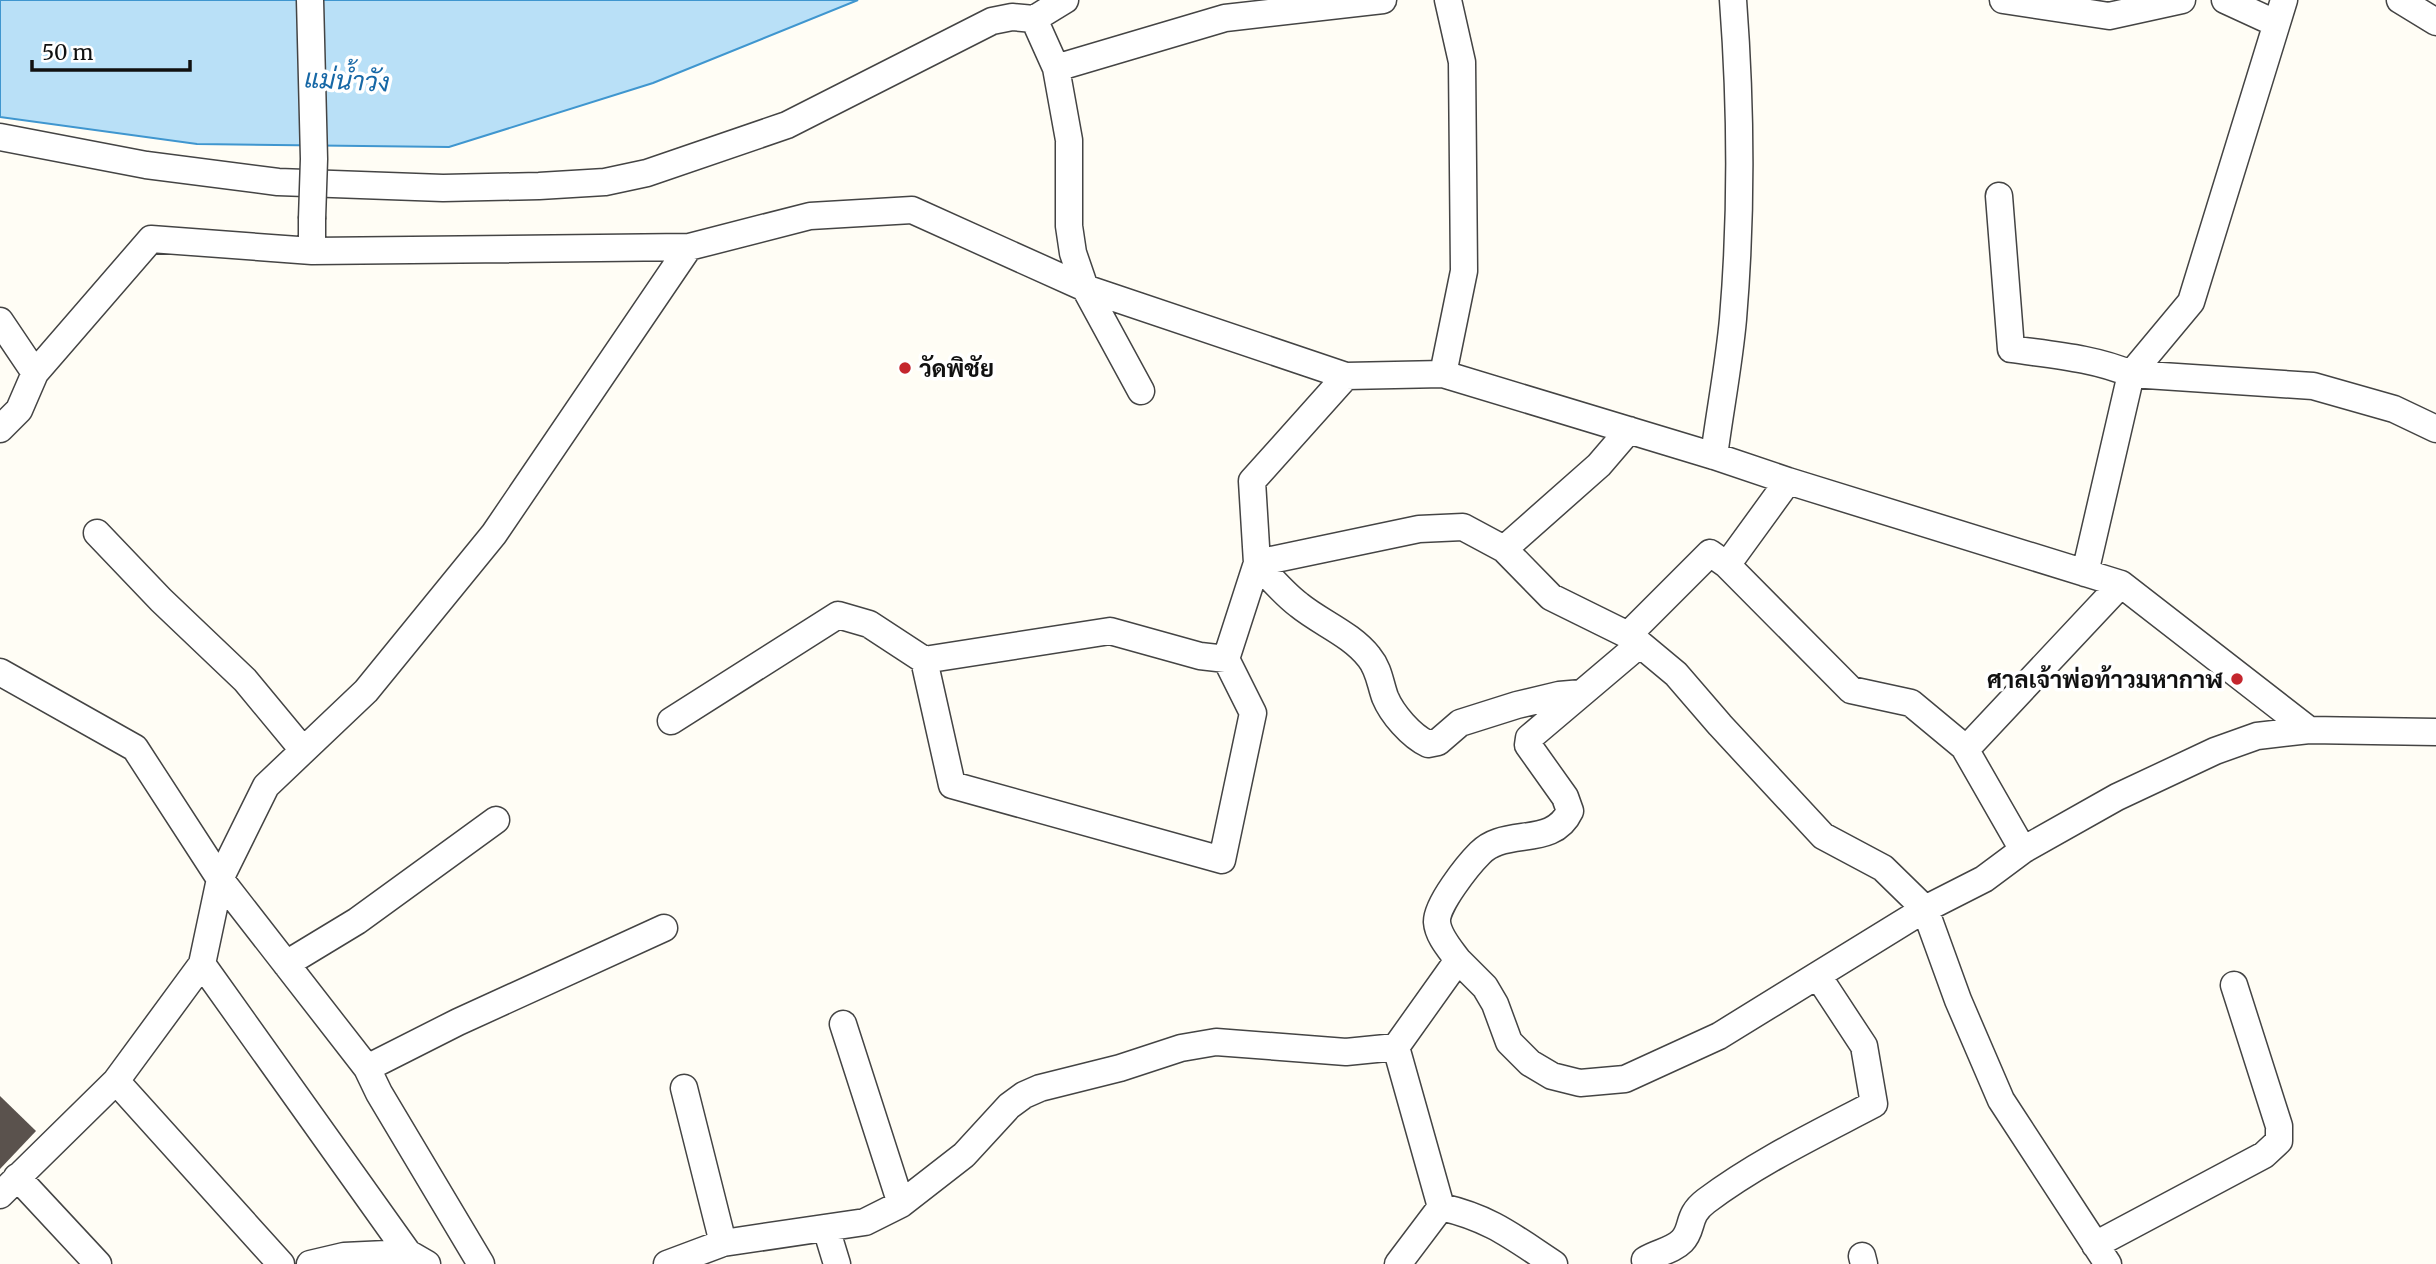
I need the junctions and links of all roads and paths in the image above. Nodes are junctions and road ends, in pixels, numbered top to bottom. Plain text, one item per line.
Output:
1 (310, 0) edge
2 (1065, 0) edge
3 (1383, 0) edge
4 (1448, 0) edge
5 (1733, 0) edge
6 (2003, 0) edge
7 (2182, 0) edge
8 (2225, 0) edge
9 (2400, 0) edge
10 (2279, 11) edge
11 (1034, 19) junction
12 (2436, 22) edge
13 (1056, 68) junction
14 (0, 137) edge
15 (1999, 196) dead end
16 (689, 247) junction
17 (312, 251) junction
18 (1086, 288) junction
19 (0, 321) edge
20 (35, 373) junction
21 (1443, 374) junction
22 (2132, 374) junction
23 (1346, 376) junction
24 (1141, 391) dead end
25 (0, 429) edge
26 (2436, 429) edge
27 (1629, 430) junction
28 (1714, 456) junction
29 (1788, 481) junction
30 (97, 533) dead end
31 (1504, 549) junction
32 (1257, 563) junction
33 (1727, 565) junction
34 (2085, 573) junction
35 (2121, 584) junction
36 (1634, 639) junction
37 (1226, 659) junction
38 (924, 660) junction
39 (0, 672) edge
40 (1582, 693) junction
41 (671, 721) dead end
42 (2309, 730) junction
43 (2436, 732) edge
44 (1964, 747) junction
45 (303, 751) junction
46 (496, 820) dead end
47 (2023, 850) junction
48 (220, 880) junction
49 (1924, 909) junction
50 (664, 928) dead end
51 (1458, 960) junction
52 (202, 964) junction
53 (286, 964) junction
54 (1818, 976) junction
55 (2234, 985) dead end
56 (843, 1024) dead end
57 (1396, 1047) junction
58 (367, 1068) junction
59 (116, 1081) junction
60 (684, 1088) dead end
61 (9, 1186) edge
62 (901, 1205) junction
63 (1441, 1206) junction
64 (826, 1228) junction
65 (723, 1243) junction
66 (2101, 1254) edge
67 (418, 1259) edge
68 (1645, 1260) dead end
69 (98, 1264) edge
70 (281, 1264) edge
71 (310, 1264) edge
72 (481, 1264) edge
73 (667, 1264) edge
74 (837, 1264) edge
75 (1398, 1264) edge
76 (1554, 1264) edge

1 - 17 street, bridge
2 - 11 street
3 - 13 street
4 - 21 street
5 - 28 street
6 - 7 street
8 - 10 street
9 - 12 street
10 - 22 street
11 - 13 street
11 - 14 street
13 - 18 street
15 - 22 street
16 - 17 street
16 - 18 street
16 - 45 street
17 - 20 street
18 - 23 street
18 - 24 street
19 - 20 street
20 - 25 street
21 - 23 street
21 - 27 street
22 - 26 street
22 - 34 street
23 - 32 street
27 - 28 street
27 - 31 street
28 - 29 street
29 - 33 street
29 - 34 street
30 - 45 street
31 - 32 street
31 - 36 street
32 - 37 street
32 - 40 street
33 - 36 street
33 - 44 street
34 - 35 street
35 - 42 street
35 - 44 street
36 - 40 street
36 - 49 street
37 - 38 street
37 - 38 street
38 - 41 street
39 - 48 street
40 - 51 street
42 - 43 street
42 - 47 street
44 - 47 street
45 - 48 street
46 - 53 street
47 - 49 street
48 - 52 street
48 - 53 street
49 - 54 street
49 - 66 street
50 - 58 street
51 - 54 street
51 - 57 street
52 - 59 street
52 - 67 street
53 - 58 street
54 - 68 street
55 - 66 street
56 - 62 street
57 - 62 street
57 - 63 street
58 - 72 street
59 - 61 street
59 - 70 street
60 - 65 street
61 - 69 street
62 - 64 street
63 - 75 street
63 - 76 street
64 - 65 street
64 - 74 street
65 - 73 street
67 - 71 street

